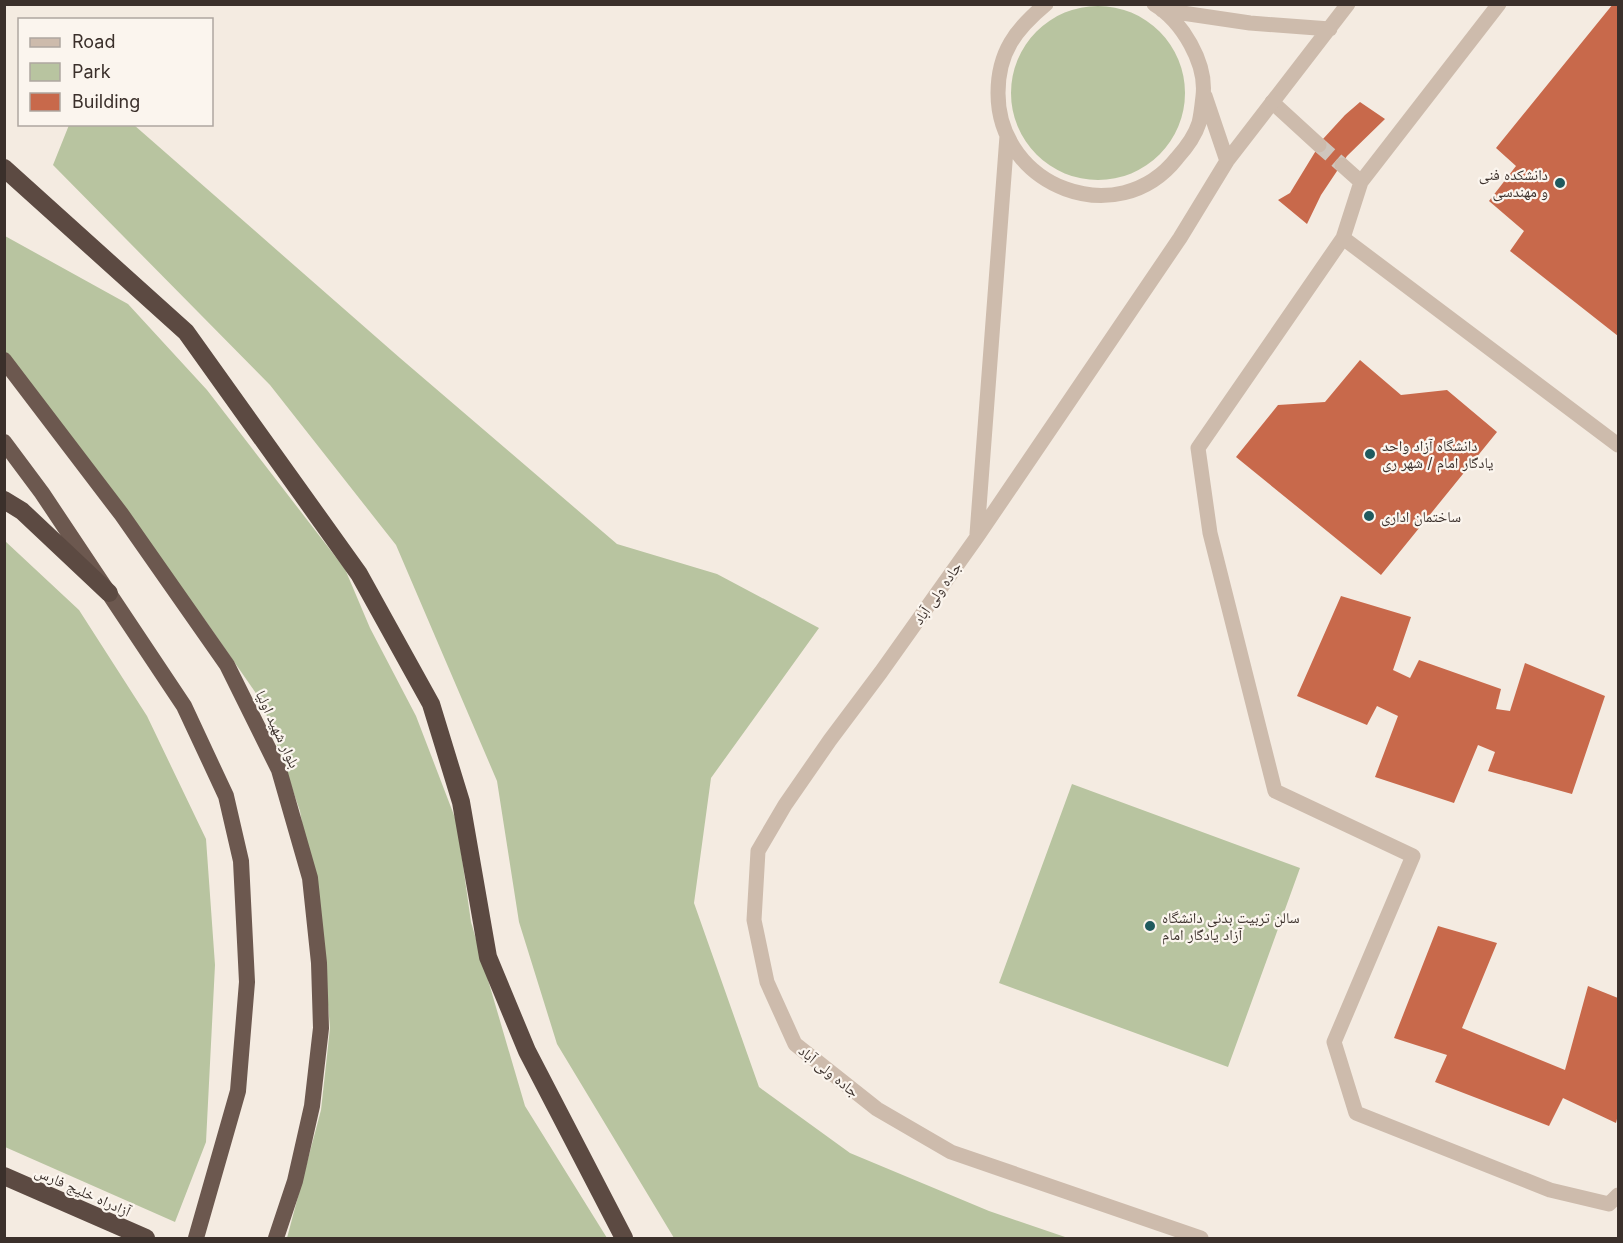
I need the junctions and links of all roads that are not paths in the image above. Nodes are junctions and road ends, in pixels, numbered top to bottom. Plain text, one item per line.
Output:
1 (1046, 4) edge
2 (1348, 4) edge
3 (1499, 4) edge
4 (1158, 7) edge
5 (1330, 29) junction
6 (1204, 92) junction
7 (1272, 102) junction
8 (1007, 136) junction
9 (1319, 145) tunnel mouth
10 (1227, 161) junction
11 (1342, 165) tunnel mouth
12 (4, 168) edge
13 (1361, 182) junction
14 (1343, 238) junction
15 (4, 360) edge
16 (4, 442) edge
17 (1618, 445) edge
18 (4, 500) edge
19 (977, 537) junction
20 (109, 593) junction
21 (4, 1176) edge
22 (1618, 1195) edge
23 (146, 1239) edge
24 (196, 1239) edge
25 (276, 1239) edge
26 (624, 1239) edge
27 (1202, 1239) edge

1 - 8 street
2 - 5 street
3 - 13 street
4 - 5 street
4 - 6 street
5 - 7 street, جاده ولی آباد
6 - 8 street
6 - 10 street
7 - 9 street
7 - 10 street, جاده ولی آباد
8 - 19 street
10 - 19 street, جاده ولی آباد
11 - 13 street
12 - 26 highway
13 - 14 street
14 - 17 street
14 - 22 street
15 - 25 highway, بلوار شهید اوليا
16 - 20 highway
18 - 20 highway
19 - 27 street, جاده ولی آباد
20 - 24 highway
21 - 23 highway, آزادراه خلیج فارس

